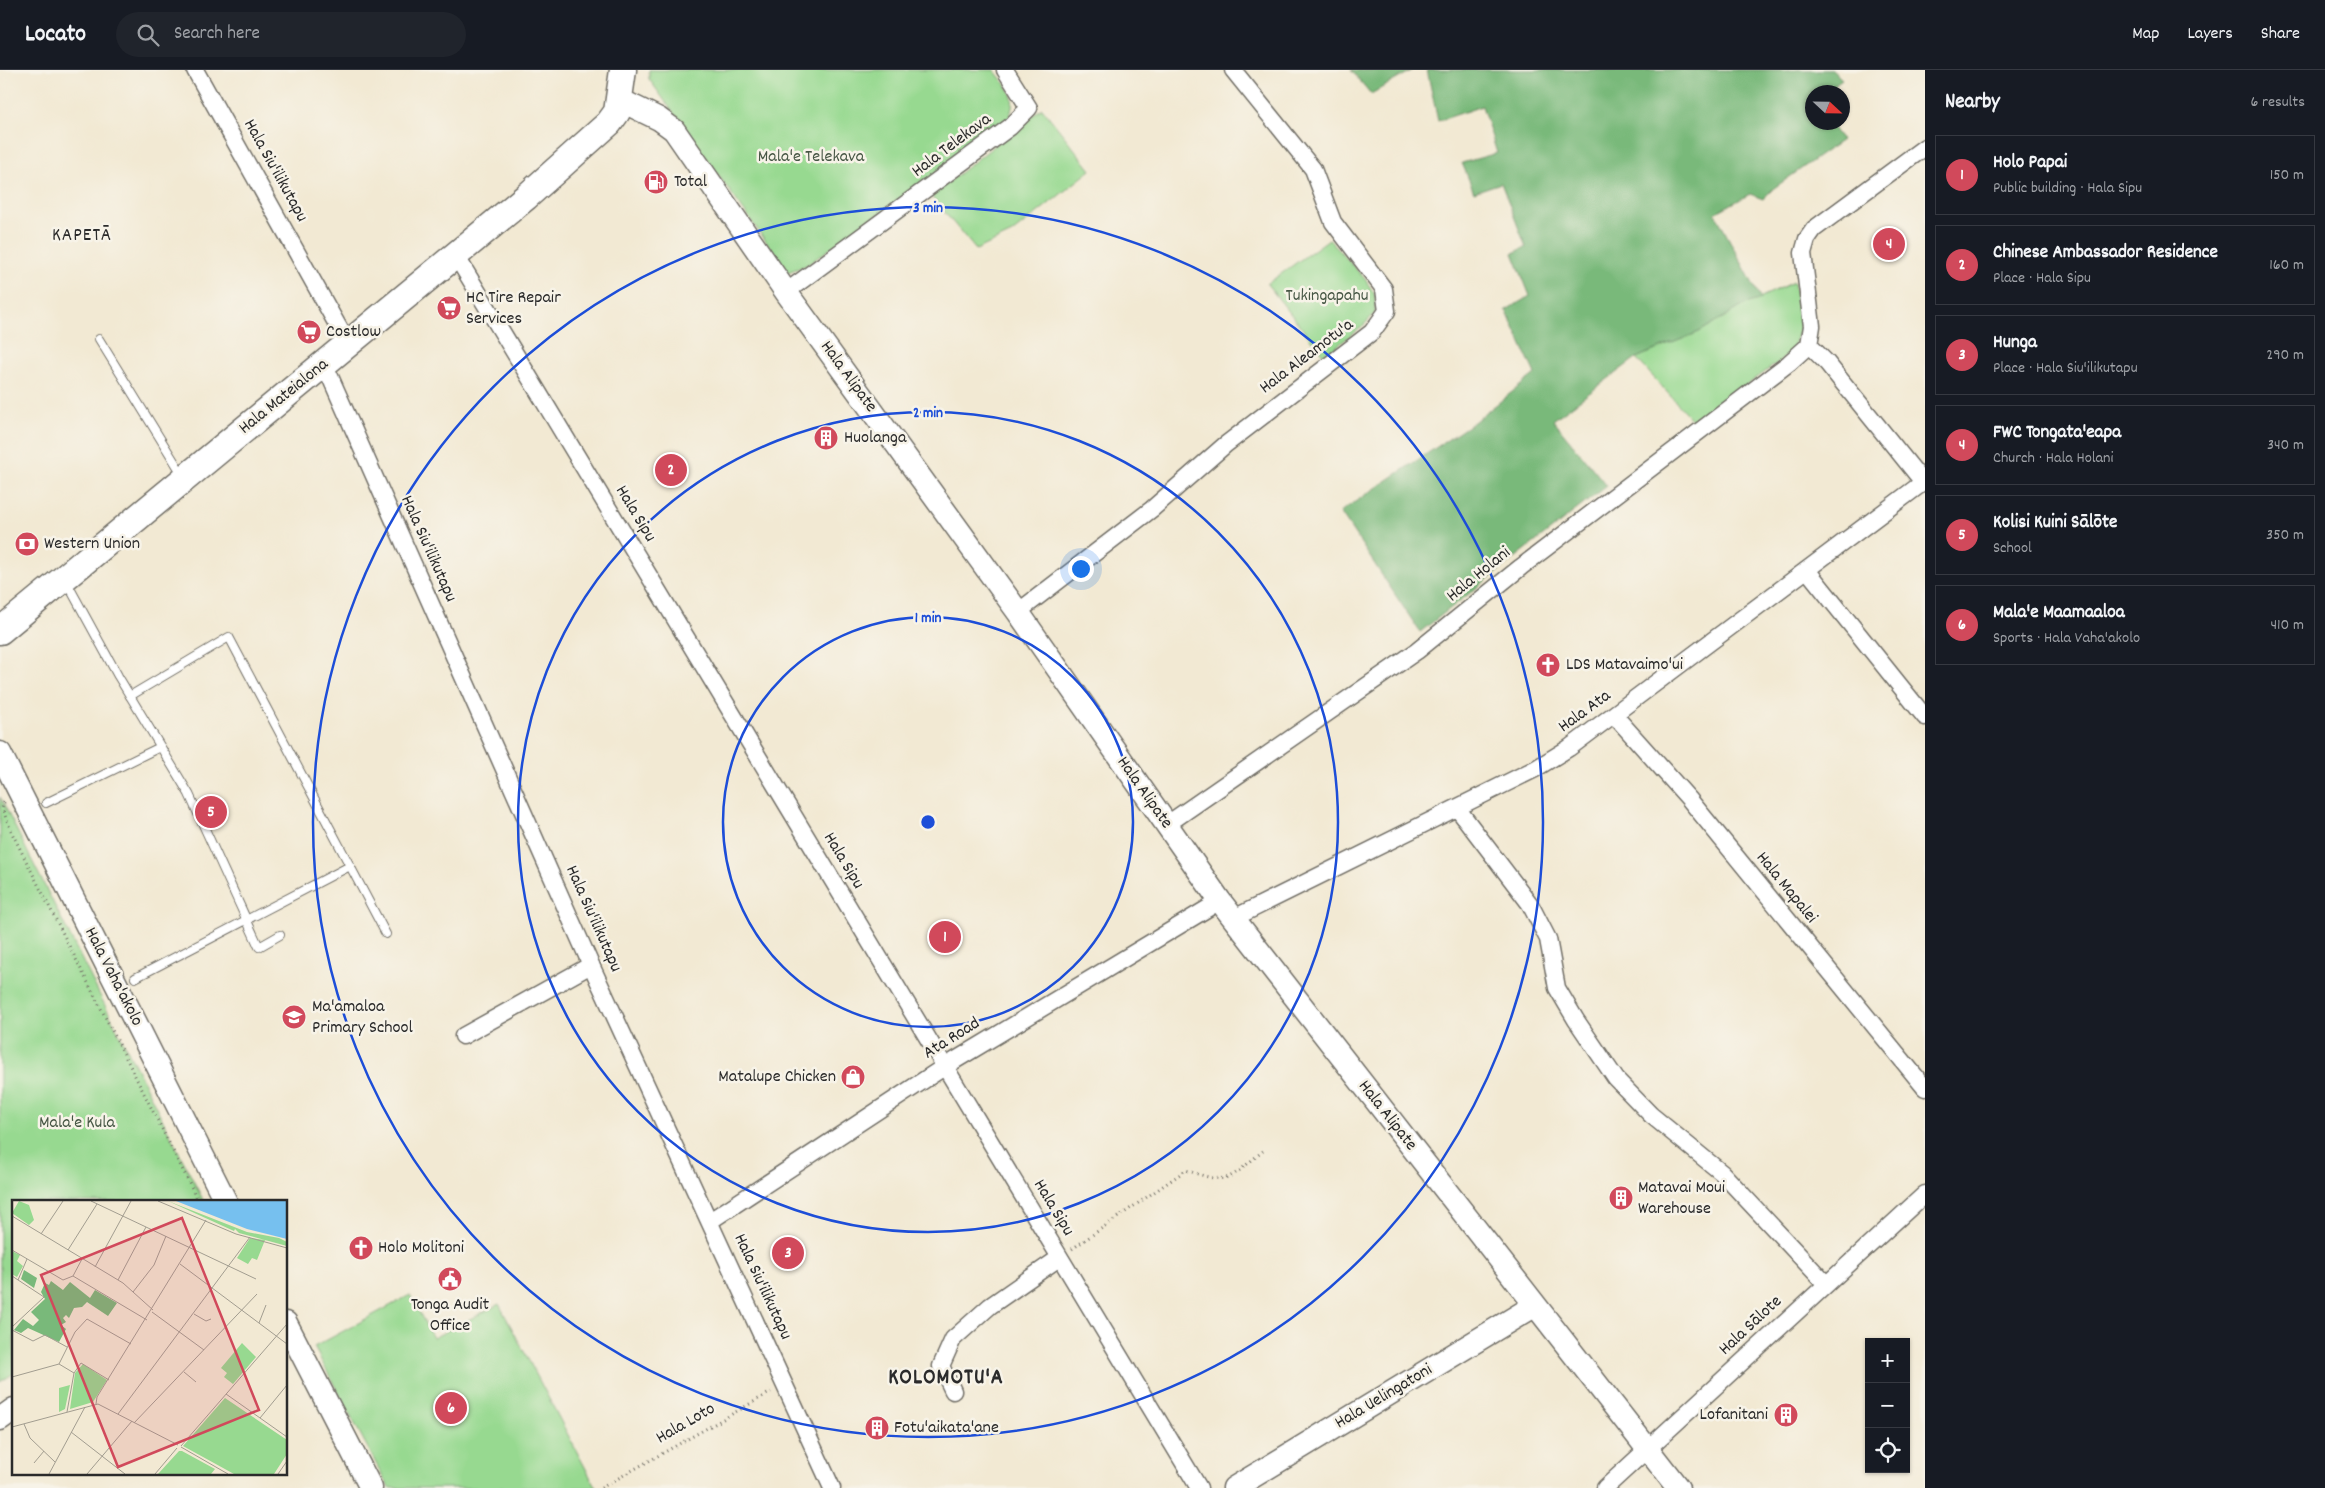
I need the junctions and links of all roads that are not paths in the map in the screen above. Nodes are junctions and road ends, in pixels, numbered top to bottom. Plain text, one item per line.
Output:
1 (196, 70) edge
2 (623, 70) edge
3 (1005, 70) edge
4 (1233, 70) edge
5 (618, 98) junction
6 (1925, 147) edge
7 (455, 254) junction
8 (786, 292) junction
9 (98, 338) dead end
10 (348, 344) junction
11 (1809, 345) junction
12 (324, 364) junction
13 (184, 478) junction
14 (1924, 482) edge
15 (1807, 570) junction
16 (64, 577) junction
17 (1018, 612) junction
18 (1, 629) edge
19 (130, 696) junction
20 (1615, 716) junction
21 (1925, 717) edge
22 (160, 747) junction
23 (0, 753) edge
24 (46, 803) dead end
25 (1457, 808) junction
26 (1166, 825) junction
27 (350, 866) junction
28 (1227, 910) junction
29 (246, 920) junction
30 (386, 934) dead end
31 (280, 935) dead end
32 (591, 965) junction
33 (135, 978) dead end
34 (463, 1036) dead end
35 (944, 1067) junction
36 (1925, 1088) edge
37 (1925, 1194) edge
38 (225, 1200) edge
39 (710, 1222) junction
40 (1059, 1258) junction
41 (1826, 1284) junction
42 (1534, 1306) junction
43 (288, 1327) edge
44 (953, 1391) dead end
45 (12, 1411) edge
46 (0, 1419) edge
47 (1648, 1448) junction
48 (371, 1488) edge
49 (832, 1488) edge
50 (1200, 1488) edge
51 (1234, 1488) edge
52 (1605, 1488) edge
53 (1678, 1488) edge

1 - 10 street, Hala Siu'ilikutapu
2 - 5 main road, Hala Mateialona
3 - 8 street, Hala Telekava
4 - 17 street, Hala Aleamotu'a
5 - 7 main road, Hala Mateialona
5 - 8 street, Hala Alipate
6 - 11 street
7 - 10 main road, Hala Mateialona
7 - 35 street, Hala Sipu
8 - 17 street, Hala Alipate
9 - 13 lane
10 - 12 main road, Hala Mateialona
11 - 14 street
11 - 26 street, Hala Holani
12 - 13 main road, Hala Mateialona
12 - 32 street, Hala Siu'ilikutapu
13 - 16 main road, Hala Mateialona
14 - 15 street, Hala Ata
15 - 20 street, Hala Ata
15 - 21 street
16 - 18 main road, Hala Mateialona
16 - 19 lane
17 - 26 street, Hala Alipate
19 - 22 lane
19 - 27 lane
20 - 25 street, Hala Ata
20 - 36 street, Hala Mapalei
22 - 24 lane
22 - 29 lane
23 - 38 street, Hala Vaha'akolo
25 - 28 street, Hala Ata
25 - 41 street
26 - 28 street, Hala Alipate
27 - 29 lane
27 - 30 lane
28 - 35 street, Ata Road
28 - 42 street, Hala Alipate
29 - 31 lane
29 - 33 lane
32 - 34 street
32 - 39 street, Hala Siu'ilikutapu
35 - 39 street, Ata Road
35 - 40 street, Hala Sipu
37 - 41 street, Hala Sālote
39 - 49 street, Hala Siu'ilikutapu
40 - 44 street
40 - 50 street, Hala Sipu
41 - 47 street, Hala Sālote
42 - 47 street, Hala Alipate
42 - 51 street, Hala Uelingatoni
43 - 48 street
45 - 46 street
47 - 52 street, Hala Sālote
47 - 53 street, Hala Alipate

